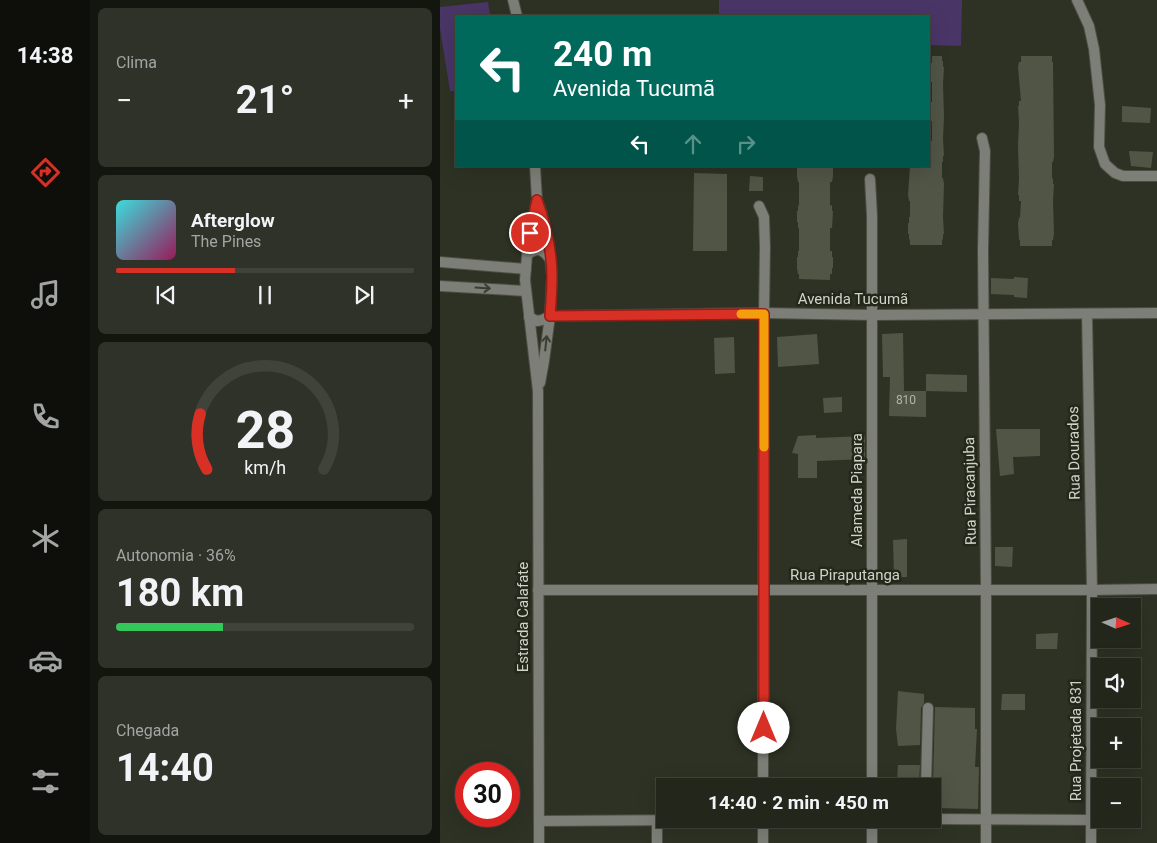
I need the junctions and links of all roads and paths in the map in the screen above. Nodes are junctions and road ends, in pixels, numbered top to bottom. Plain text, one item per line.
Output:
1 (513, 0) edge
2 (1077, 0) edge
3 (517, 15) edge
4 (982, 138) dead end
5 (535, 167) edge
6 (1157, 176) edge
7 (870, 179) dead end
8 (537, 200) junction
9 (759, 206) dead end
10 (527, 255) junction
11 (550, 259) junction
12 (440, 262) edge
13 (526, 269) junction
14 (440, 286) edge
15 (526, 291) junction
16 (1157, 313) edge
17 (764, 314) junction
18 (983, 314) junction
19 (1087, 314) junction
20 (872, 315) junction
21 (529, 316) junction
22 (550, 316) junction
23 (538, 391) junction
24 (1157, 589) edge
25 (538, 590) junction
26 (764, 590) junction
27 (872, 590) junction
28 (986, 590) junction
29 (1092, 590) junction
30 (928, 708) dead end
31 (763, 778) edge
32 (872, 778) edge
33 (926, 778) edge
34 (1091, 778) edge
35 (941, 819) edge
36 (986, 819) junction
37 (1091, 820) edge
38 (539, 821) junction
39 (656, 821) edge
40 (657, 828) edge
41 (763, 828) edge
42 (872, 828) edge
43 (1091, 828) edge
44 (539, 843) edge
45 (656, 843) edge
46 (763, 843) edge
47 (872, 843) edge
48 (986, 843) edge
49 (1091, 843) edge

1 - 3 street
2 - 6 street
4 - 18 street, Rua Piracanjuba
5 - 8 street, Estrada Calafate
7 - 20 street, Alameda Piapara
8 - 10 street, Estrada Calafate
8 - 11 street, Estrada Calafate
9 - 17 street
10 - 11 street
10 - 13 street, Estrada Calafate
11 - 22 street, Estrada Calafate
12 - 13 street
13 - 15 street, Estrada Calafate
14 -> 15 street
15 - 21 street, Estrada Calafate
16 - 19 street, Avenida Tucumã
17 - 20 street, Avenida Tucumã
17 - 22 street, Avenida Tucumã
17 - 26 street
18 - 19 street, Avenida Tucumã
18 - 20 street, Avenida Tucumã
18 - 28 street, Rua Piracanjuba
19 - 29 street, Rua Dourados
20 - 27 street, Alameda Piapara
21 - 22 street, Avenida Tucumã
21 - 23 street, Estrada Calafate
23 -> 22 street, Estrada Calafate
23 - 25 street, Estrada Calafate
24 - 29 street, Rua Piraputanga
25 - 26 street, Rua Piraputanga
25 - 38 street, Estrada Calafate
26 - 27 street, Rua Piraputanga
26 - 31 street
27 - 28 street, Rua Piraputanga
27 - 32 street, Alameda Piapara
28 - 29 street, Rua Piraputanga
28 - 36 street, Rua Piracanjuba
29 - 34 street, Rua Projetada 831
30 - 33 street
35 - 36 street, Rua Projetada 831
36 - 37 street, Rua Projetada 831
36 - 48 street, Rua Piracanjuba
38 - 39 street
38 - 44 street, Estrada Calafate
40 - 45 street
41 - 46 street
42 - 47 street
43 - 49 street

